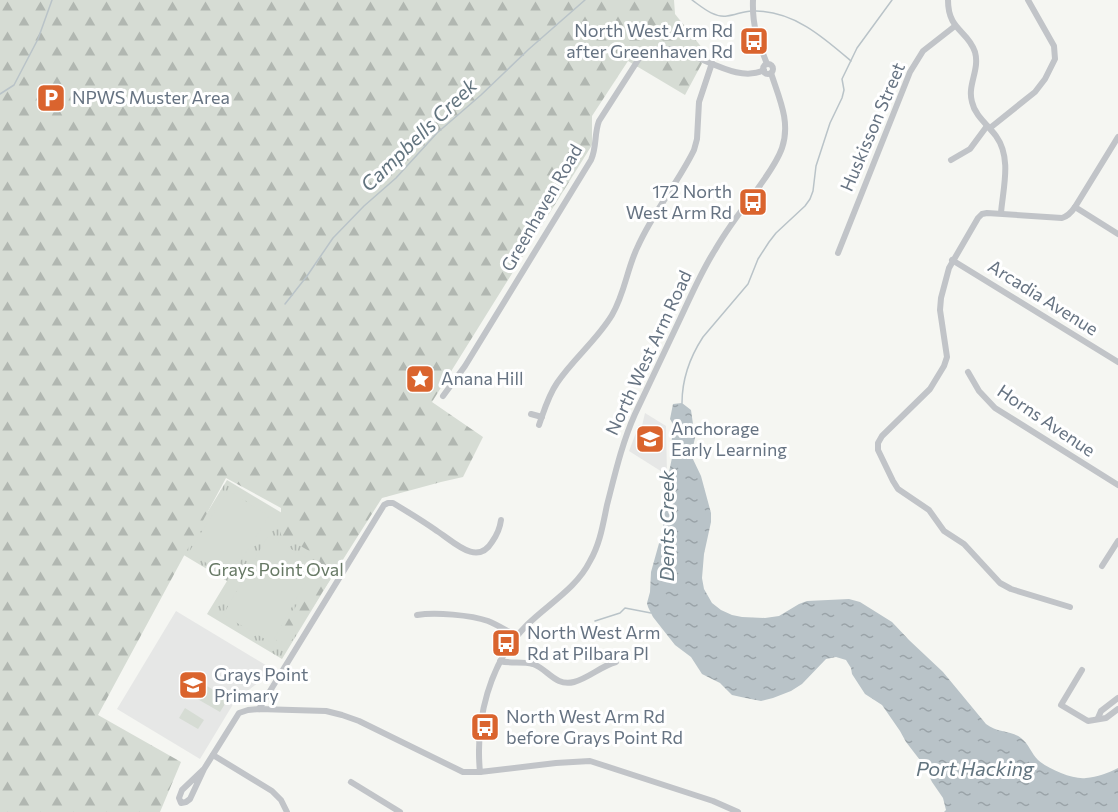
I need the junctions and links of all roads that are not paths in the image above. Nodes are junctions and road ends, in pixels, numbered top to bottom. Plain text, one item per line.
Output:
1 (753, 0) edge
2 (948, 0) edge
3 (1028, 0) edge
4 (955, 26) junction
5 (712, 63) junction
6 (765, 67) junction
7 (988, 127) junction
8 (1118, 137) edge
9 (951, 160) dead end
10 (1075, 207) junction
11 (1001, 213) junction
12 (1118, 234) edge
13 (838, 253) dead end
14 (952, 260) junction
15 (1118, 362) edge
16 (968, 372) dead end
17 (448, 390) junction
18 (443, 396) dead end
19 (455, 396) dead end
20 (531, 414) dead end
21 (542, 417) junction
22 (539, 425) dead end
23 (1118, 485) edge
24 (501, 520) dead end
25 (1118, 541) edge
26 (1102, 566) dead end
27 (1070, 607) dead end
28 (417, 615) dead end
29 (517, 636) junction
30 (500, 661) junction
31 (616, 662) dead end
32 (1082, 670) dead end
33 (1118, 698) edge
34 (259, 709) junction
35 (1118, 709) edge
36 (1098, 718) junction
37 (213, 755) junction
38 (204, 769) junction
39 (480, 772) junction
40 (351, 782) dead end
41 (287, 812) edge
42 (400, 812) edge
43 (738, 812) edge

1 - 6 street
2 - 4 street
3 - 7 street
4 - 7 street
4 - 13 street, Huskisson Street
5 - 6 street, Greenhaven Road
5 - 17 street, Greenhaven Road
5 - 21 street
6 - 29 street, North West Arm Road
7 - 9 street
7 - 11 street
8 - 10 street
10 - 11 street
10 - 12 street
11 - 14 street
14 - 15 street, Arcadia Avenue
14 - 27 street
16 - 23 street, Horns Avenue
17 - 18 street, Greenhaven Road
17 - 19 street
20 - 21 street
21 - 22 street
24 - 34 street
25 - 26 street
28 - 29 street
29 - 30 street, North West Arm Road
30 - 31 street
30 - 39 street, North West Arm Road
32 - 36 street
33 - 36 street
34 - 37 street
34 - 39 street
35 - 36 street
37 - 38 street
37 - 41 street
38 - 38 street
39 - 43 street
40 - 42 street

